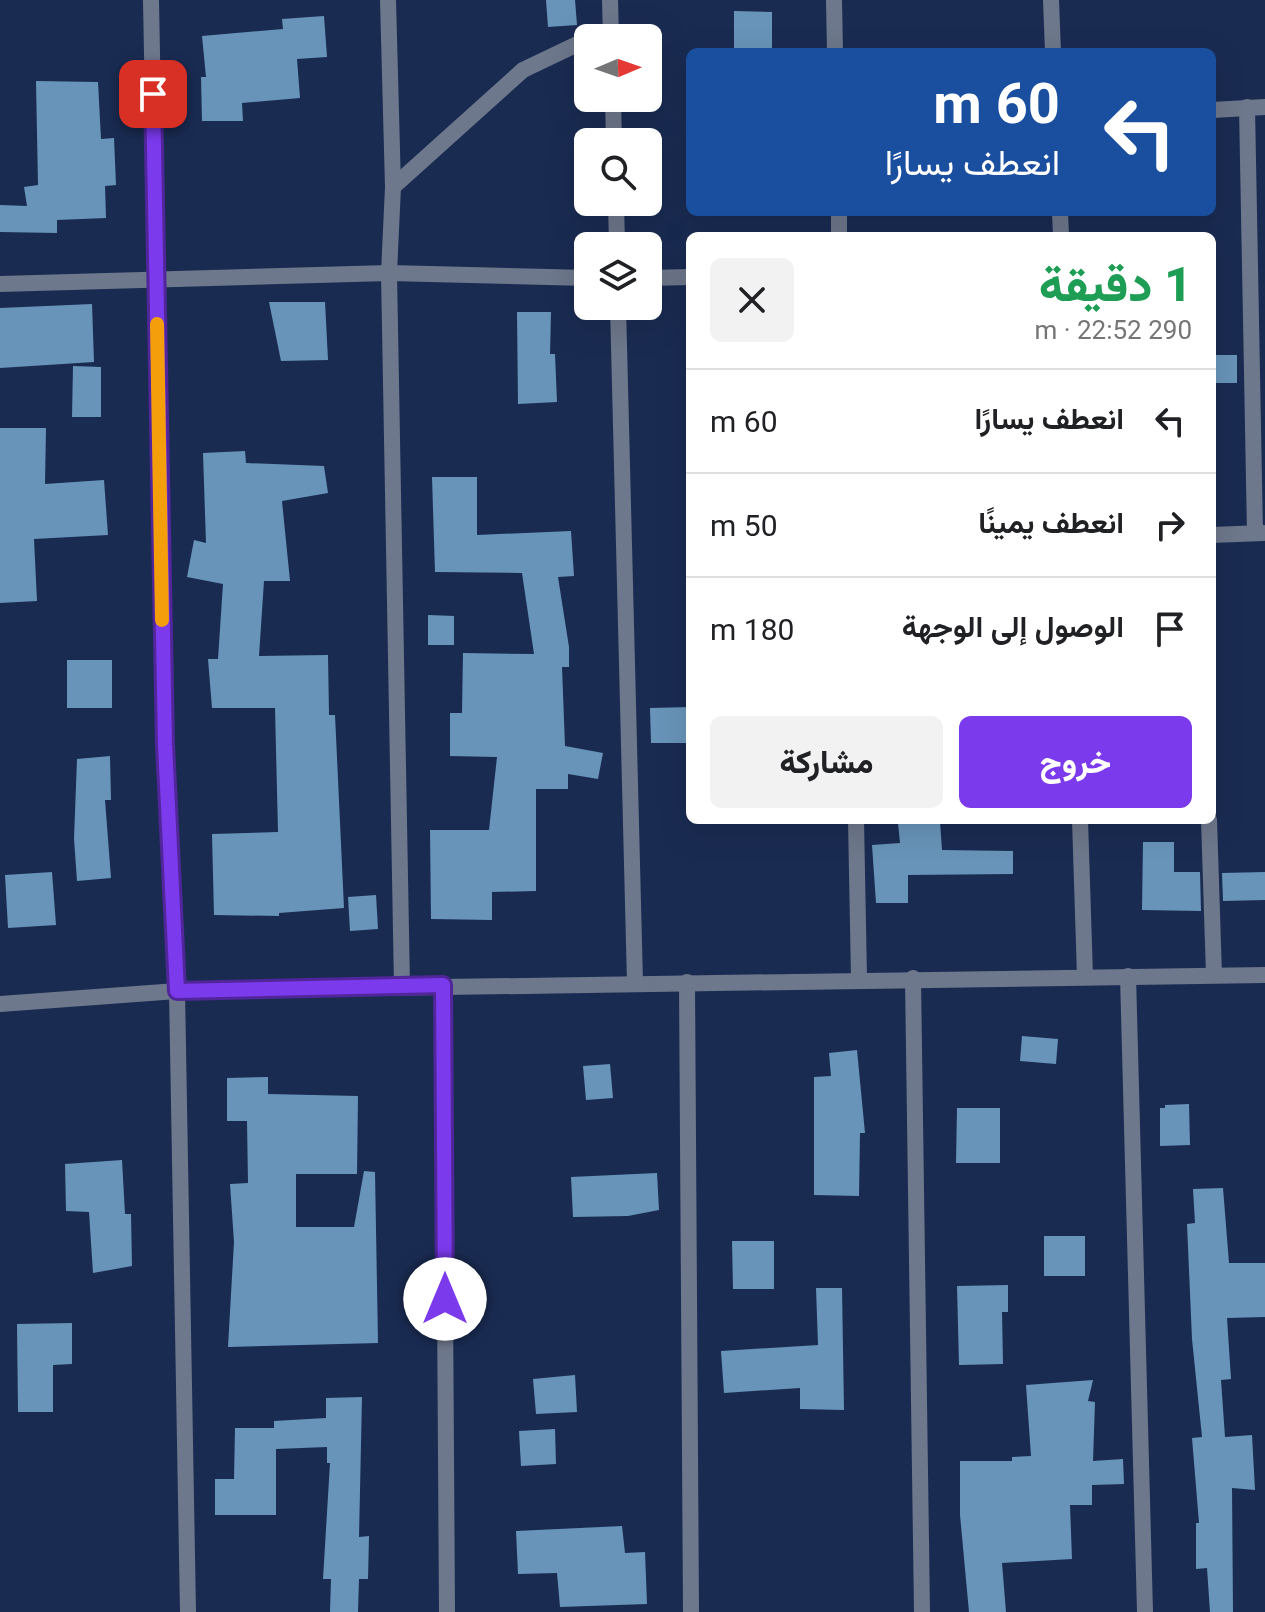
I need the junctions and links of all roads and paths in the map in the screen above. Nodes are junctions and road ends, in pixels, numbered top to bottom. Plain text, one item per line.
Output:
1 (151, 0) edge
2 (388, 0) edge
3 (610, 0) edge
4 (834, 0) edge
5 (1051, 0) edge
6 (611, 24) edge
7 (574, 45) edge
8 (835, 48) edge
9 (1053, 48) edge
10 (1247, 107) junction
11 (1265, 107) edge
12 (1216, 110) edge
13 (393, 187) junction
14 (389, 273) junction
15 (686, 277) edge
16 (574, 278) edge
17 (662, 278) edge
18 (156, 282) junction
19 (0, 284) edge
20 (618, 320) edge
21 (1260, 533) edge
22 (1216, 535) edge
23 (856, 824) edge
24 (1080, 824) edge
25 (1209, 824) edge
26 (1214, 975) junction
27 (1265, 975) edge
28 (1085, 976) junction
29 (1128, 976) junction
30 (913, 978) junction
31 (859, 979) junction
32 (687, 982) junction
33 (635, 983) junction
34 (443, 985) junction
35 (402, 986) junction
36 (177, 991) junction
37 (0, 1004) edge
38 (188, 1612) edge
39 (447, 1612) edge
40 (691, 1612) edge
41 (922, 1612) edge
42 (1145, 1612) edge

1 - 18 street
2 - 13 street
3 - 6 street
4 - 8 street
5 - 9 street
7 - 13 street
10 - 11 street
10 - 12 street
10 - 21 street
13 - 14 street
14 - 16 street
14 - 18 street
14 - 35 street
15 - 17 street
18 - 19 street
18 - 36 street
20 - 33 street
21 - 22 street
23 - 31 street
24 - 28 street
25 - 26 street
26 - 27 street
26 - 29 street
28 - 29 street
28 - 30 street
29 - 42 street
30 - 31 street
30 - 41 street
31 - 32 street
32 - 33 street
32 - 40 street
33 - 34 street
34 - 35 street
34 - 39 street
35 - 36 street
36 - 37 street
36 - 38 street

